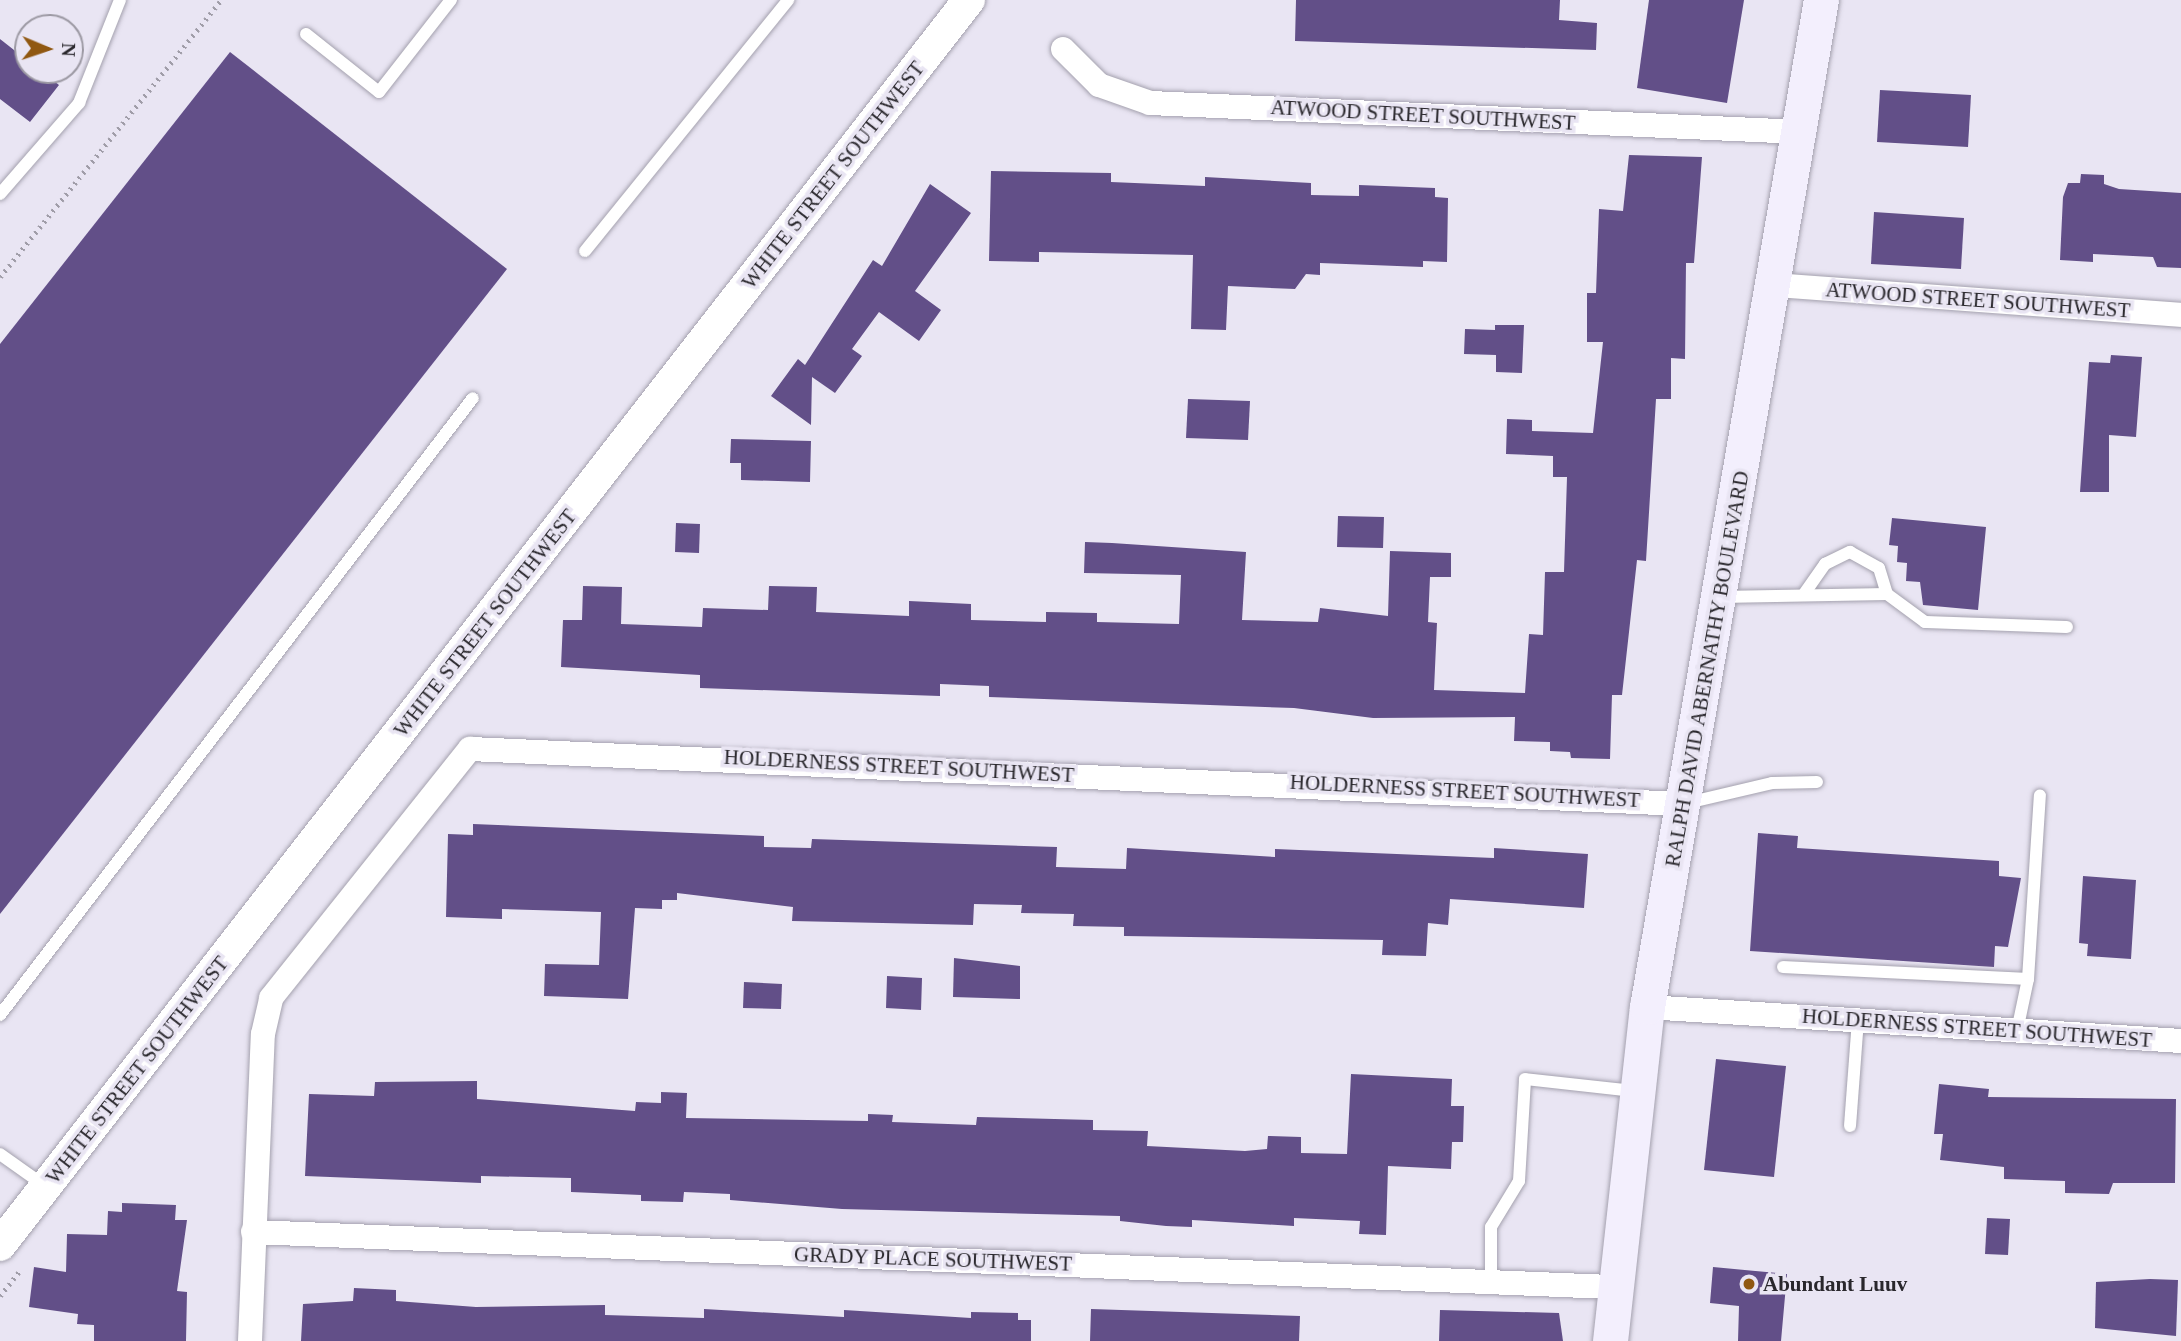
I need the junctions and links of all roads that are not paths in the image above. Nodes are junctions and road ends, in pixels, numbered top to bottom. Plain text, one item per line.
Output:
1 (120, 0) edge
2 (451, 0) edge
3 (788, 0) edge
4 (969, 0) edge
5 (1821, 0) edge
6 (306, 34) dead end
7 (1063, 49) dead end
8 (1802, 132) junction
9 (0, 194) edge
10 (585, 251) dead end
11 (1775, 285) junction
12 (2181, 315) edge
13 (473, 398) dead end
14 (1804, 594) junction
15 (1887, 594) junction
16 (1720, 597) junction
17 (2067, 627) dead end
18 (1817, 782) dead end
19 (2039, 795) dead end
20 (1682, 804) junction
21 (1783, 967) dead end
22 (2028, 979) junction
23 (1647, 1007) junction
24 (0, 1015) edge
25 (1857, 1020) junction
26 (2017, 1031) junction
27 (2181, 1041) edge
28 (1637, 1092) junction
29 (1850, 1126) dead end
30 (0, 1154) edge
31 (46, 1186) junction
32 (253, 1232) junction
33 (0, 1245) edge
34 (1491, 1282) junction
35 (1613, 1287) junction
36 (250, 1341) edge
37 (1610, 1341) edge

1 - 9 lane
2 - 6 lane
3 - 10 lane
4 - 31 street, WHITE STREET SOUTHWEST
5 - 8 main road, RALPH DAVID ABERNATHY BOULEVARD
7 - 8 street, ATWOOD STREET SOUTHWEST
8 - 11 main road, RALPH DAVID ABERNATHY BOULEVARD
11 - 12 street, ATWOOD STREET SOUTHWEST
11 - 16 main road, RALPH DAVID ABERNATHY BOULEVARD
13 - 24 lane
14 - 15 lane
14 - 15 lane
14 - 16 lane
15 - 17 lane
16 - 20 main road, RALPH DAVID ABERNATHY BOULEVARD
18 - 20 lane
19 - 22 lane
20 - 23 main road, RALPH DAVID ABERNATHY BOULEVARD
20 - 32 street, HOLDERNESS STREET SOUTHWEST
21 - 22 lane
22 - 26 lane
23 - 25 street, HOLDERNESS STREET SOUTHWEST
23 - 28 main road, RALPH DAVID ABERNATHY BOULEVARD
25 - 26 street, HOLDERNESS STREET SOUTHWEST
25 - 29 lane
26 - 27 street, HOLDERNESS STREET SOUTHWEST
28 - 34 lane
28 - 35 main road, RALPH DAVID ABERNATHY BOULEVARD
30 - 31 lane
31 - 33 street, WHITE STREET SOUTHWEST
32 - 34 street, GRADY PLACE SOUTHWEST
32 - 36 street
34 - 35 street, GRADY PLACE SOUTHWEST
35 - 37 main road, RALPH DAVID ABERNATHY BOULEVARD

